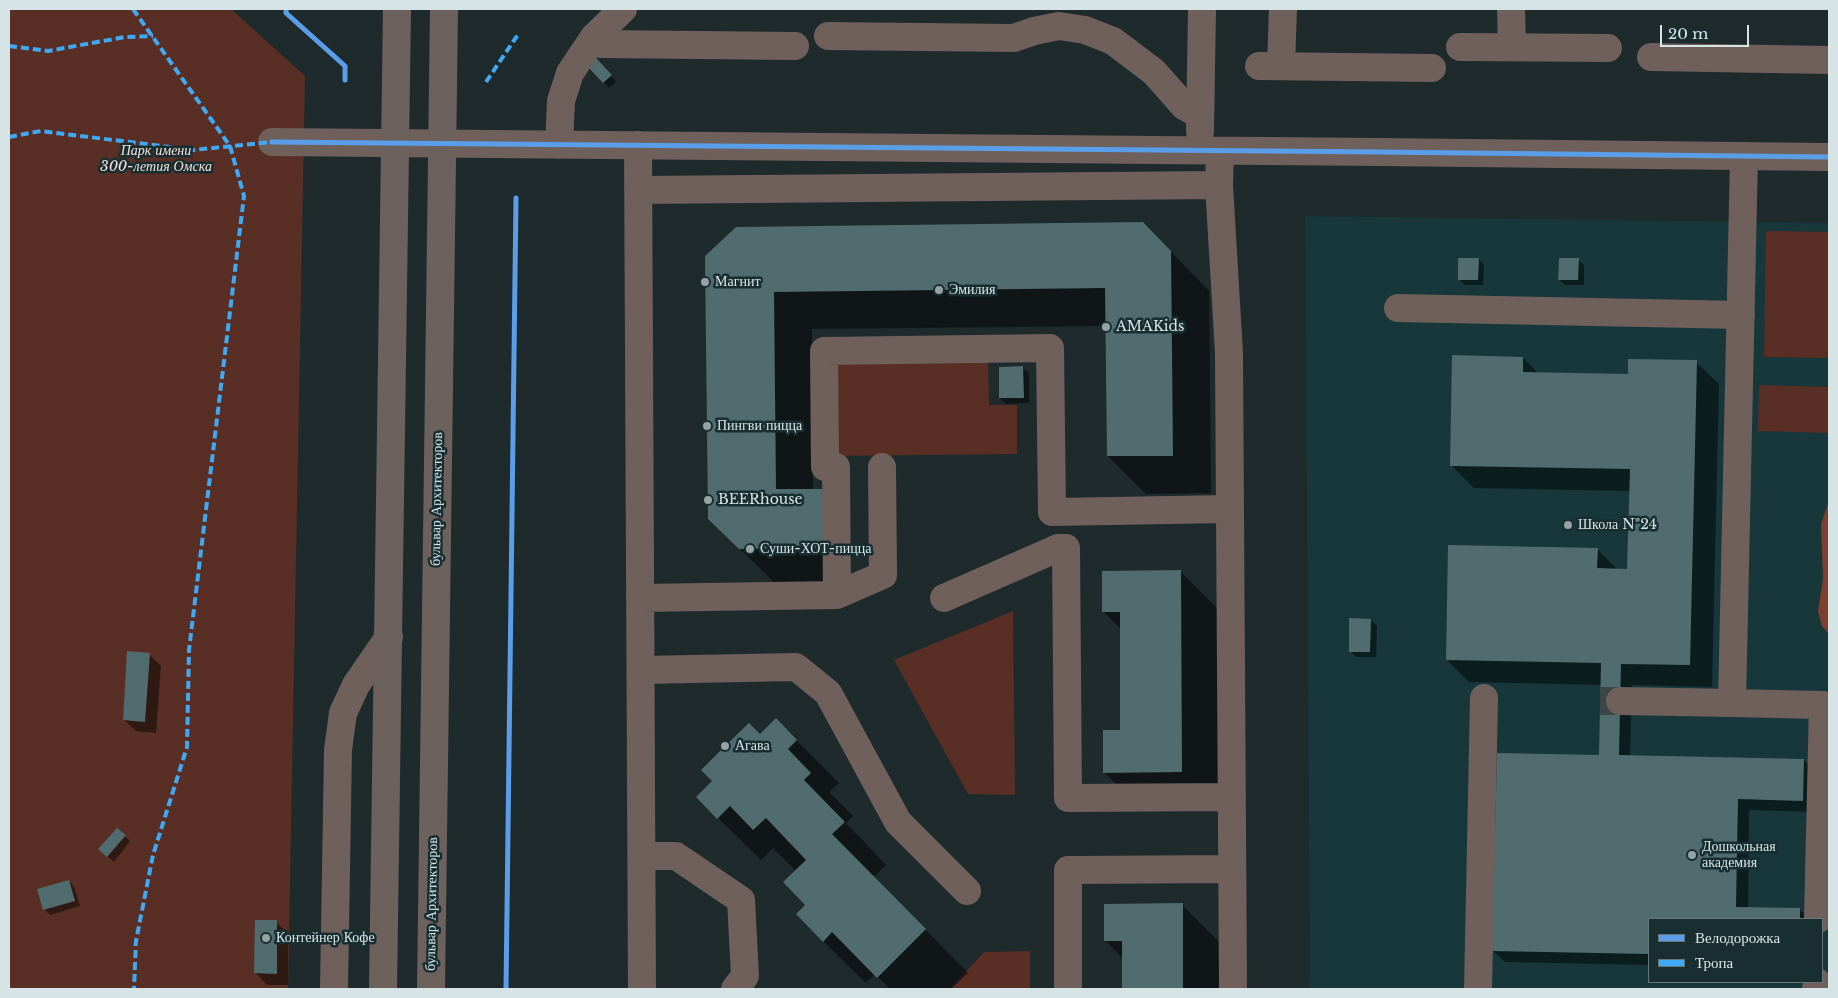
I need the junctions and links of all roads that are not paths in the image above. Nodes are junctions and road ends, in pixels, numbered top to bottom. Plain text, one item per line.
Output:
1 (397, 9) edge
2 (444, 9) edge
3 (623, 9) edge
4 (1202, 9) edge
5 (1283, 9) edge
6 (1511, 9) edge
7 (828, 36) dead end
8 (594, 37) junction
9 (795, 46) dead end
10 (1460, 47) dead end
11 (1512, 47) junction
12 (1608, 48) dead end
13 (1651, 57) dead end
14 (1829, 60) edge
15 (1432, 68) dead end
16 (1200, 115) junction
17 (272, 142) dead end
18 (419, 143) junction
19 (559, 145) junction
20 (638, 145) junction
21 (1210, 151) junction
22 (1744, 156) junction
23 (1829, 157) edge
24 (1219, 186) junction
25 (638, 190) junction
26 (1398, 308) dead end
27 (1741, 315) junction
28 (882, 466) dead end
29 (1230, 509) junction
30 (837, 595) junction
31 (640, 598) junction
32 (944, 598) dead end
33 (388, 637) junction
34 (641, 670) junction
35 (1484, 698) dead end
36 (1620, 701) tunnel mouth
37 (1732, 704) junction
38 (1232, 797) junction
39 (642, 856) junction
40 (1232, 869) junction
41 (968, 890) dead end
42 (1818, 918) edge
43 (334, 989) edge
44 (383, 989) edge
45 (431, 989) edge
46 (642, 989) edge
47 (735, 989) edge
48 (1068, 989) edge
49 (1233, 989) edge
50 (1478, 989) edge

1 - 18 main road, бульвар Архитекторов
2 - 18 main road, бульвар Архитекторов
3 - 8 street
4 - 16 street
5 - 15 street
6 - 11 street
7 - 16 street
8 - 9 street
8 - 19 street
10 - 11 street
11 - 12 street
13 - 14 street
16 - 21 street
17 - 18 street
18 - 19 street
18 - 33 main road, бульвар Архитекторов
18 - 45 main road, бульвар Архитекторов
19 - 20 street
20 - 21 street
20 - 25 street
21 - 22 street
21 - 24 street
22 - 23 street
22 - 27 street
24 - 25 street
24 - 29 street
25 - 31 street
26 - 27 street
27 - 37 street
28 - 30 street
29 - 30 street
29 - 38 street
30 - 31 street
31 - 34 street
32 - 38 street
33 - 43 street
33 - 44 main road, бульвар Архитекторов
34 - 39 street
34 - 41 street
35 - 50 street
36 - 37 street
37 - 42 street
38 - 40 street
39 - 46 street
39 - 47 street
40 - 48 street
40 - 49 street

